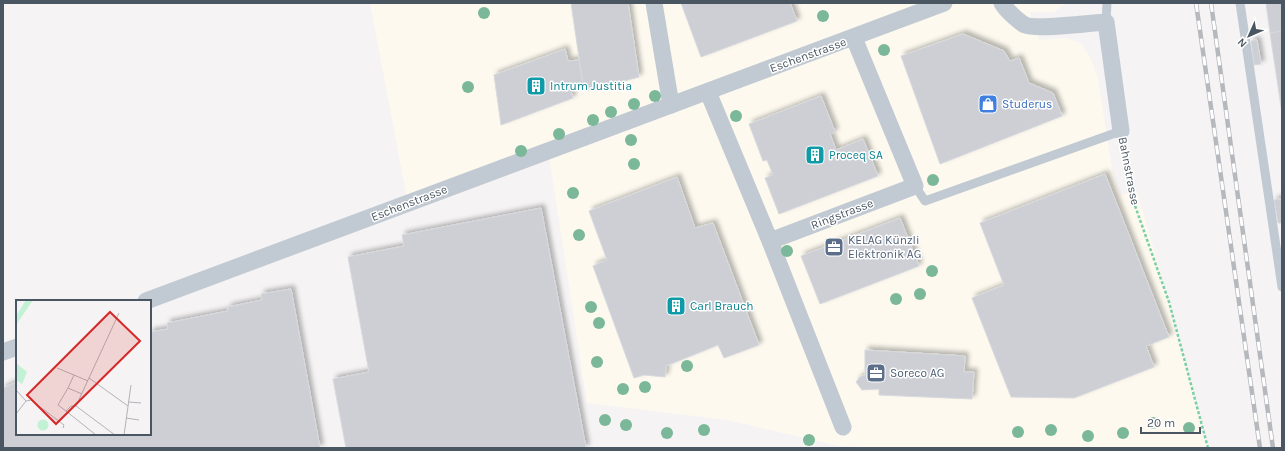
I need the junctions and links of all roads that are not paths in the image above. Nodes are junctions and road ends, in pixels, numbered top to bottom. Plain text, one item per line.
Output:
1 (654, 3) edge
2 (944, 3) edge
3 (1002, 3) edge
4 (1107, 3) edge
5 (1240, 3) edge
6 (1106, 22) junction
7 (854, 38) junction
8 (708, 92) junction
9 (671, 105) junction
10 (1121, 131) joint
11 (915, 186) junction
12 (770, 241) junction
13 (1282, 287) edge
14 (149, 300) edge
15 (16, 347) edge
16 (3, 352) edge
17 (843, 427) dead end

1 - 9 street
2 - 7 street, Eschenstrasse
3 - 6 street
4 - 6 lane
5 - 13 lane
6 - 10 street, Bahnstrasse
7 - 8 street, Eschenstrasse
7 - 11 street
8 - 9 street, Eschenstrasse
8 - 12 street
9 - 14 street, Eschenstrasse
10 - 11 lane
11 - 12 street, Ringstrasse
12 - 17 street
15 - 16 street

